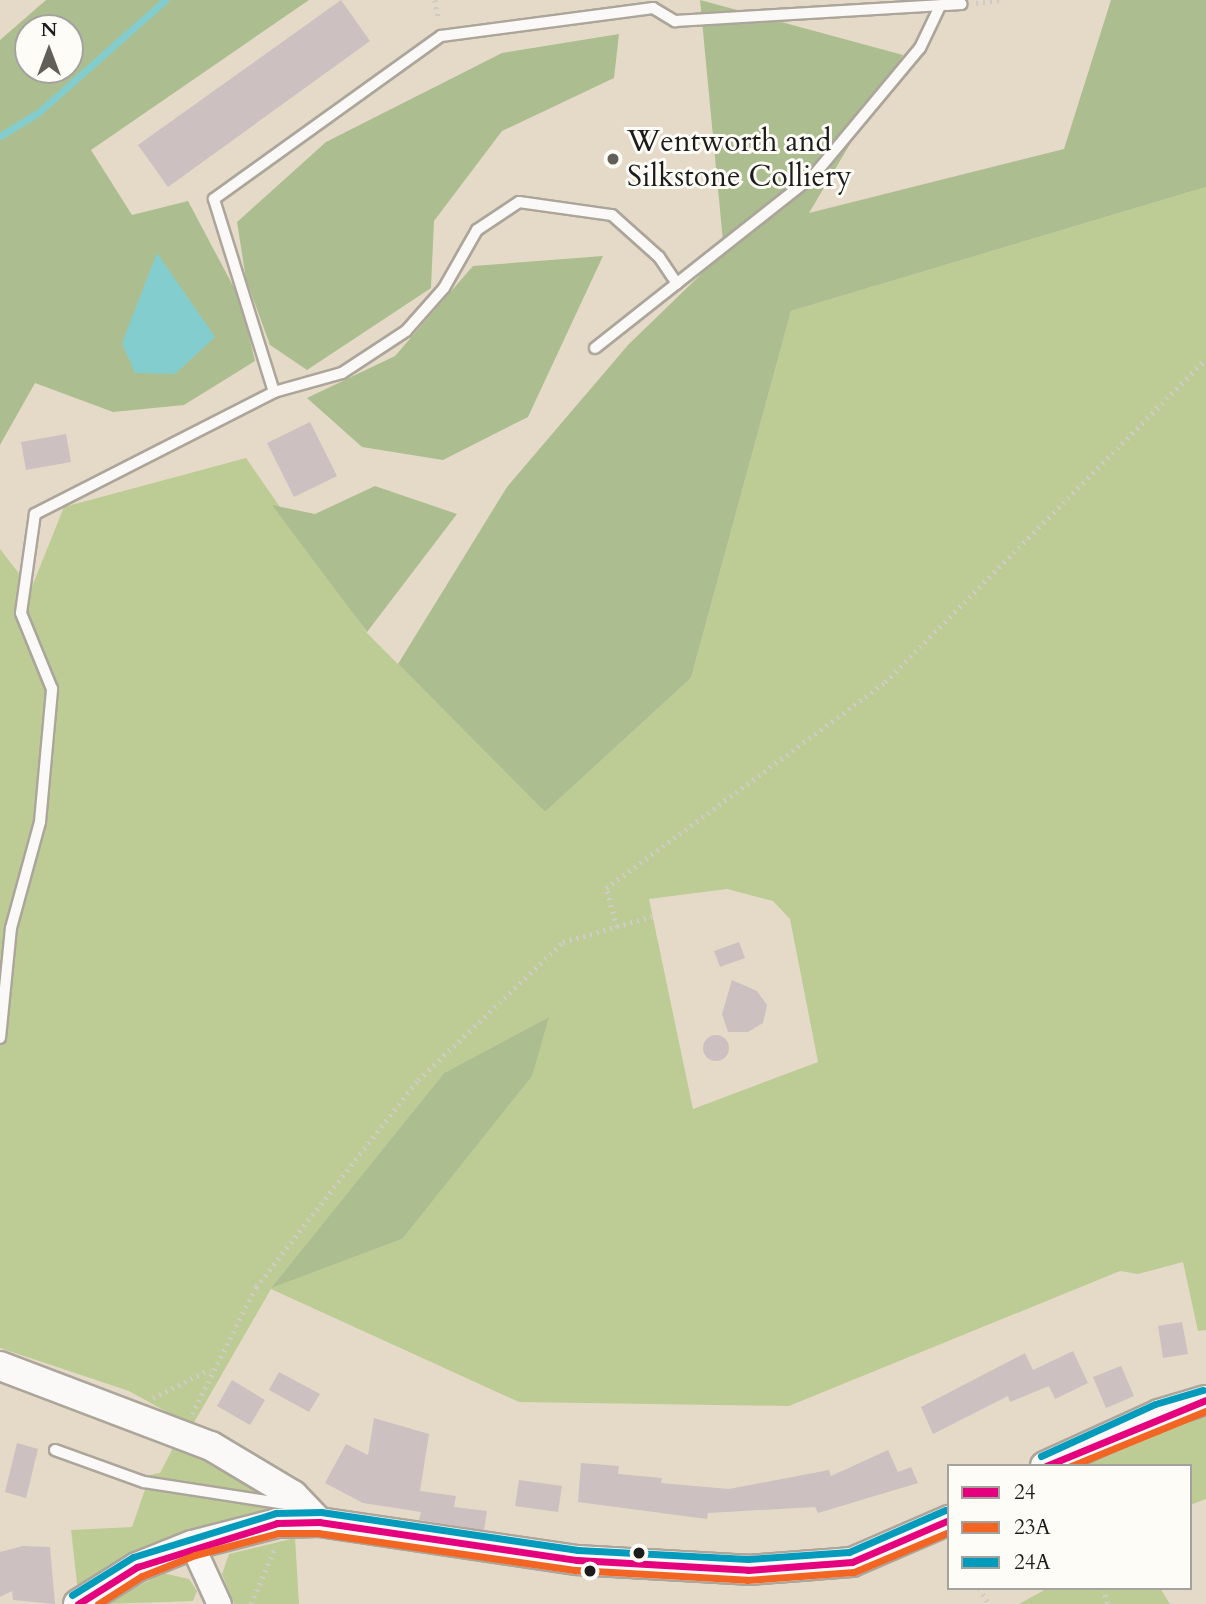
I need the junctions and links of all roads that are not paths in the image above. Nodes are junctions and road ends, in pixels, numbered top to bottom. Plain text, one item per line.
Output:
1 (960, 2) edge
2 (940, 6) junction
3 (677, 284) junction
4 (595, 348) dead end
5 (274, 392) junction
6 (0, 1038) edge
7 (0, 1366) edge
8 (1206, 1400) edge
9 (55, 1450) dead end
10 (1049, 1464) edge
11 (312, 1515) junction
12 (947, 1521) edge
13 (192, 1545) junction
14 (213, 1602) edge
15 (78, 1604) edge

1 - 2 lane
2 - 3 lane
2 - 5 lane
3 - 4 lane
3 - 5 lane
5 - 6 lane
7 - 11 street
8 - 10 street
9 - 11 lane
11 - 12 street
11 - 13 street
13 - 14 street
13 - 15 street

